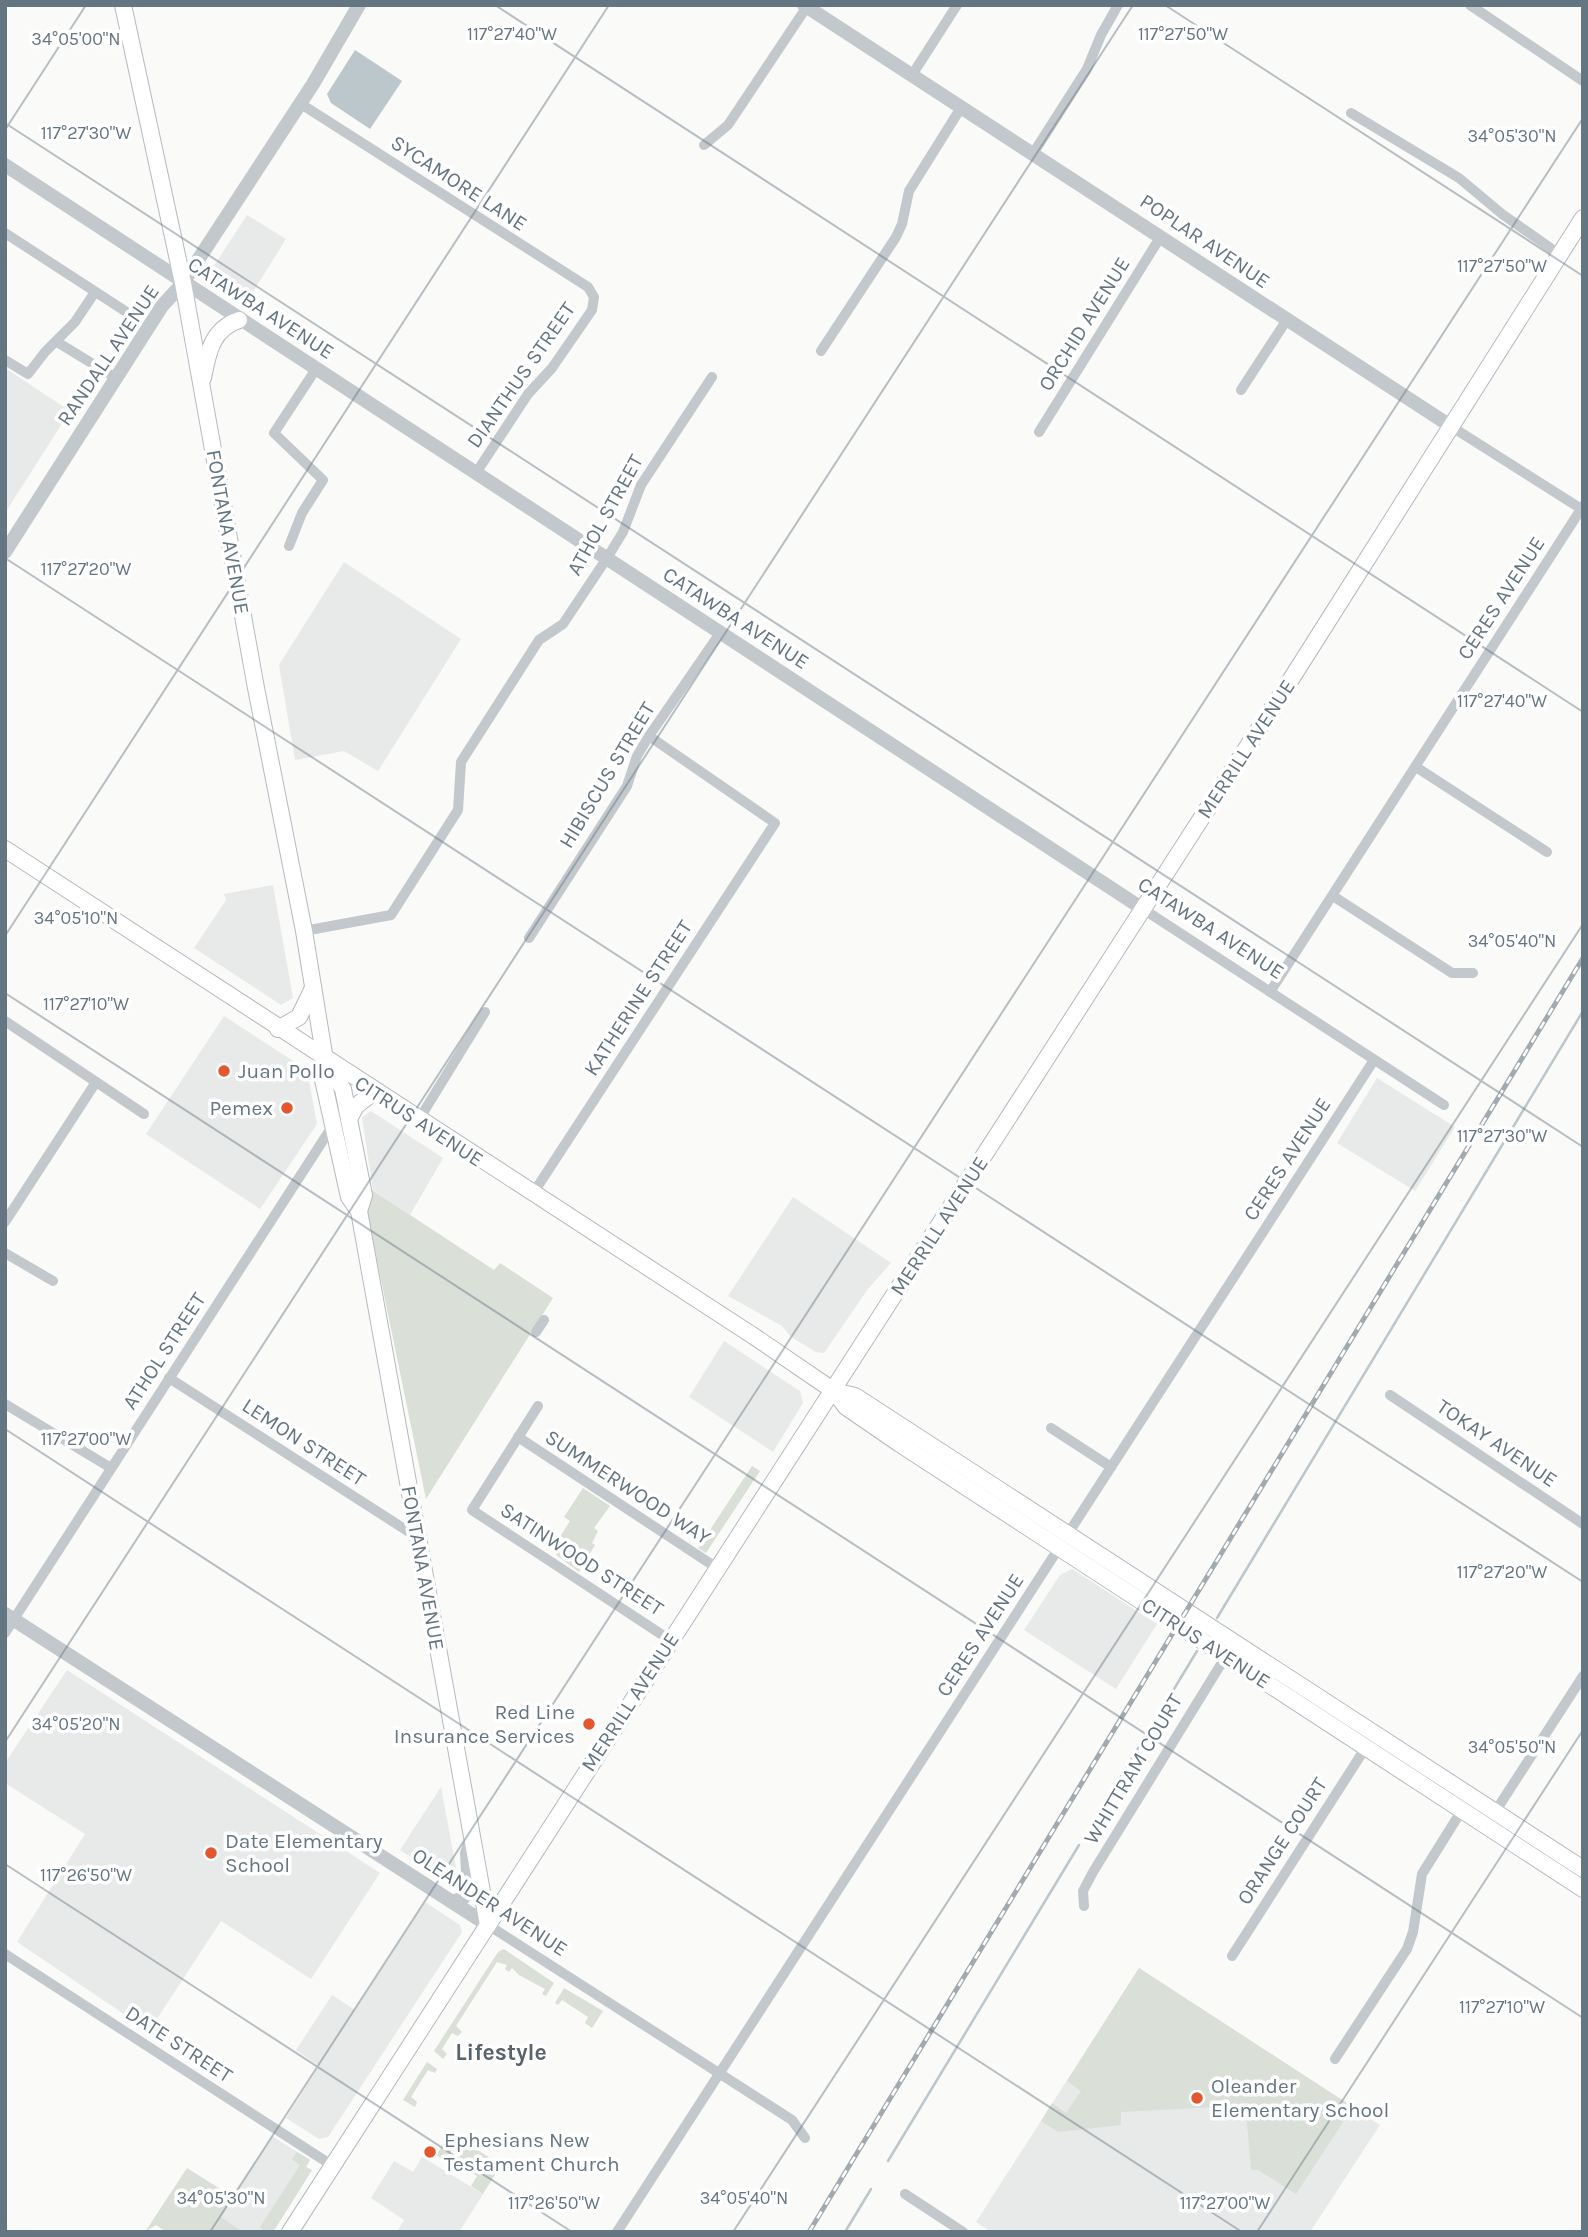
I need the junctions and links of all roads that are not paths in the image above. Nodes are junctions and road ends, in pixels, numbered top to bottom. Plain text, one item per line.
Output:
1 (123, 5) edge
2 (359, 5) edge
3 (957, 5) edge
4 (1118, 5) edge
5 (1470, 5) edge
6 (806, 6) edge
7 (912, 75) junction
8 (1583, 81) edge
9 (300, 104) junction
10 (962, 106) junction
11 (1351, 113) dead end
12 (704, 145) dead end
13 (1034, 152) junction
14 (5, 165) edge
15 (1583, 218) edge
16 (5, 233) edge
17 (1161, 236) junction
18 (1559, 254) junction
19 (183, 283) junction
20 (95, 292) junction
21 (594, 297) joint
22 (125, 311) dead end
23 (239, 320) junction
24 (1286, 321) junction
25 (57, 342) junction
26 (821, 351) dead end
27 (5, 360) edge
28 (316, 369) junction
29 (712, 377) dead end
30 (114, 381) junction
31 (201, 387) junction
32 (1241, 390) dead end
33 (1452, 427) junction
34 (1039, 432) dead end
35 (475, 473) junction
36 (1582, 509) edge
37 (289, 546) dead end
38 (5, 552) edge
39 (607, 558) junction
40 (720, 633) junction
41 (649, 736) junction
42 (1416, 767) junction
43 (5, 849) edge
44 (1547, 852) dead end
45 (1333, 896) junction
46 (1143, 909) junction
47 (304, 931) junction
48 (529, 938) dead end
49 (1473, 973) dead end
50 (313, 988) junction
51 (1270, 992) junction
52 (485, 1012) dead end
53 (5, 1021) edge
54 (278, 1029) junction
55 (325, 1060) junction
56 (1374, 1060) junction
57 (96, 1082) junction
58 (374, 1092) junction
59 (1444, 1105) dead end
60 (144, 1114) dead end
61 (349, 1119) junction
62 (418, 1121) junction
63 (332, 1125) junction
64 (532, 1195) junction
65 (359, 1211) junction
66 (5, 1222) edge
67 (5, 1253) edge
68 (53, 1281) dead end
69 (544, 1320) dead end
70 (536, 1332) dead end
71 (169, 1378) junction
72 (834, 1391) junction
73 (1390, 1395) dead end
74 (5, 1404) edge
75 (538, 1406) dead end
76 (1051, 1428) dead end
77 (518, 1437) junction
78 (1111, 1467) junction
79 (111, 1468) junction
80 (1583, 1524) edge
81 (418, 1537) junction
82 (1064, 1540) junction
83 (717, 1568) junction
84 (10, 1617) edge
85 (5, 1633) edge
86 (1207, 1634) junction
87 (670, 1640) junction
88 (1226, 1656) junction
89 (1583, 1676) edge
90 (1366, 1747) junction
91 (1462, 1810) junction
92 (1495, 1812) junction
93 (472, 1840) junction
94 (1583, 1869) edge
95 (1583, 1889) edge
96 (452, 1902) junction
97 (1084, 1906) dead end
98 (488, 1925) junction
99 (5, 1954) edge
100 (1232, 1956) dead end
101 (1335, 2059) dead end
102 (719, 2074) junction
103 (805, 2138) dead end
104 (332, 2166) junction
105 (905, 2194) dead end
106 (290, 2232) edge
107 (617, 2232) edge
108 (963, 2232) edge

1 - 19 main road, FONTANA AVENUE
2 - 9 street, RANDALL AVENUE
3 - 7 street
4 - 13 street
5 - 8 street
6 - 7 street, POPLAR AVENUE
6 - 12 street
7 - 10 street, POPLAR AVENUE
9 - 19 street, RANDALL AVENUE
9 - 21 street, SYCAMORE LANE
10 - 13 street, POPLAR AVENUE
10 - 26 street
11 - 18 street
13 - 17 street, POPLAR AVENUE
14 - 19 street, CATAWBA AVENUE
15 - 18 main road, MERRILL AVENUE
16 - 20 street
17 - 24 street, POPLAR AVENUE
17 - 34 street, ORCHID AVENUE
18 - 33 main road, MERRILL AVENUE
19 - 23 street, CATAWBA AVENUE
19 - 30 street, RANDALL AVENUE
19 - 31 main road, FONTANA AVENUE
20 - 22 street
20 - 25 street
21 - 35 street, DIANTHUS STREET
23 - 28 street, CATAWBA AVENUE
23 - 31 main road
24 - 32 street
24 - 33 street, POPLAR AVENUE
25 - 27 street
25 - 30 street
28 - 35 street, CATAWBA AVENUE
28 - 37 street
29 - 39 street, ATHOL STREET
30 - 38 street, RANDALL AVENUE
31 - 47 main road, FONTANA AVENUE
33 - 36 street, POPLAR AVENUE
33 - 46 main road, MERRILL AVENUE
35 - 39 street, CATAWBA AVENUE
36 - 42 street, CERES AVENUE
39 - 40 street, CATAWBA AVENUE
39 - 47 street, ATHOL STREET
40 - 41 street, HIBISCUS STREET
40 - 46 street, CATAWBA AVENUE
41 - 48 street, HIBISCUS STREET
41 - 64 street, KATHERINE STREET
42 - 44 street
42 - 45 street, CERES AVENUE
43 - 54 main road, CITRUS AVENUE
45 - 49 street
45 - 51 street, CERES AVENUE
46 - 51 street, CATAWBA AVENUE
46 - 72 main road, MERRILL AVENUE
47 - 50 main road, FONTANA AVENUE
50 - 54 main road
50 - 55 main road, FONTANA AVENUE
51 - 56 street, CATAWBA AVENUE
52 - 62 street
53 - 57 street
54 - 55 main road, CITRUS AVENUE
55 - 58 main road, CITRUS AVENUE
55 - 61 main road, FONTANA AVENUE
55 - 63 main road, FONTANA AVENUE
56 - 59 street, CATAWBA AVENUE
56 - 78 street, CERES AVENUE
57 - 60 street
57 - 66 street
58 - 61 main road
58 - 62 main road, CITRUS AVENUE
61 - 65 main road, FONTANA AVENUE
62 - 64 main road, CITRUS AVENUE
63 - 65 main road, FONTANA AVENUE
63 - 71 street, ATHOL STREET
64 - 72 main road, CITRUS AVENUE
65 - 81 main road, FONTANA AVENUE
67 - 68 street
69 - 70 street
71 - 79 street, ATHOL STREET
71 - 81 street, LEMON STREET
72 - 82 main road, CITRUS AVENUE
72 - 83 main road, MERRILL AVENUE
73 - 80 street, TOKAY AVENUE
74 - 79 street
75 - 77 street
76 - 78 street
77 - 83 street, SUMMERWOOD WAY
77 - 87 street, SATINWOOD STREET
78 - 82 street, CERES AVENUE
79 - 84 street, ATHOL STREET
81 - 93 main road, FONTANA AVENUE
82 - 86 main road, CITRUS AVENUE
82 - 102 street, CERES AVENUE
83 - 87 main road, MERRILL AVENUE
84 - 85 street, ATHOL STREET
84 - 96 street, OLEANDER AVENUE
86 - 88 main road, CITRUS AVENUE
86 - 92 main road, CITRUS AVENUE
87 - 98 main road, MERRILL AVENUE
88 - 90 main road, CITRUS AVENUE
88 - 97 street, WHITTRAM COURT
89 - 92 street
90 - 91 main road, CITRUS AVENUE
90 - 100 street, ORANGE COURT
91 - 95 main road, CITRUS AVENUE
91 - 101 street
92 - 94 main road, CITRUS AVENUE
93 - 96 street
93 - 98 main road, FONTANA AVENUE
96 - 98 street, OLEANDER AVENUE
98 - 102 street, OLEANDER AVENUE
98 - 104 main road, MERRILL AVENUE
99 - 104 street, DATE STREET
102 - 103 street, OLEANDER AVENUE
102 - 107 street, CERES AVENUE
104 - 106 main road, MERRILL AVENUE
105 - 108 street

